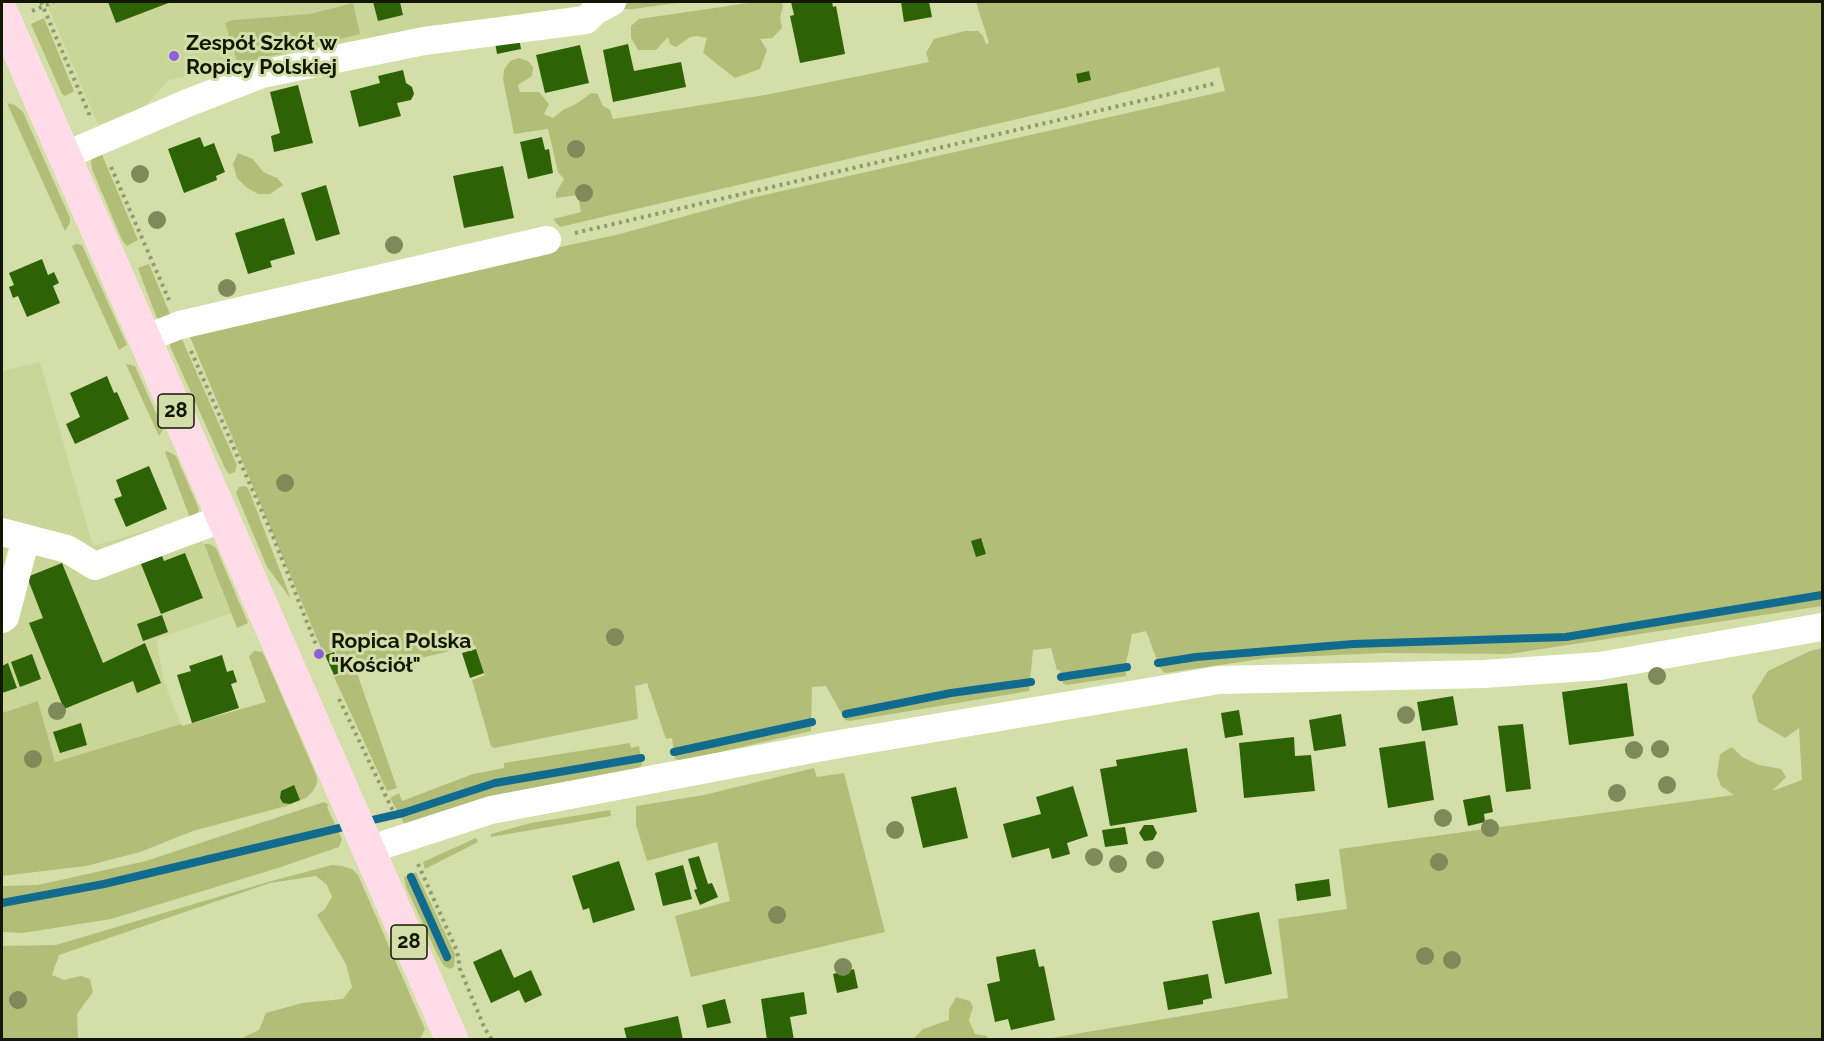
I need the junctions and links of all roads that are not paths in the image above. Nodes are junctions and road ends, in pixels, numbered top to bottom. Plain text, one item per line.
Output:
1 (612, 2) edge
2 (2, 13) edge
3 (64, 156) junction
4 (547, 240) road end
5 (144, 339) junction
6 (224, 518) junction
7 (14, 535) edge
8 (2, 619) edge
9 (1822, 627) edge
10 (367, 847) junction
11 (453, 1040) edge

1 - 3 street
2 - 3 main road, 28
3 - 5 main road, 28
4 - 5 street
5 - 6 main road, 28
6 - 7 street
6 - 10 main road, 28
7 - 8 street
9 - 10 street
10 - 11 main road, 28

